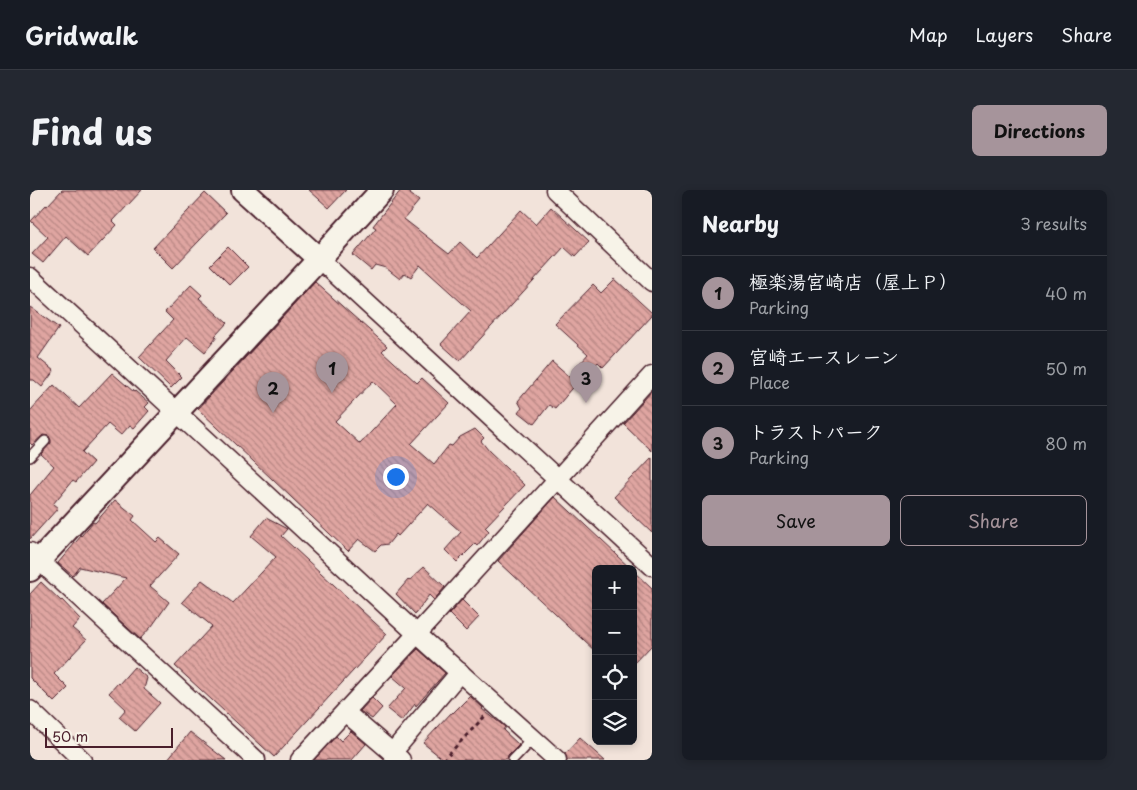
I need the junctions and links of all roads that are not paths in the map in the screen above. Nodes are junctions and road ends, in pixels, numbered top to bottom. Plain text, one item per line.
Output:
1 (243, 190) edge
2 (382, 190) edge
3 (555, 190) edge
4 (319, 259) junction
5 (30, 277) edge
6 (652, 282) edge
7 (652, 375) edge
8 (176, 412) junction
9 (44, 441) dead end
10 (30, 457) edge
11 (558, 479) junction
12 (33, 561) edge
13 (652, 566) edge
14 (417, 634) junction
15 (460, 672) junction
16 (30, 710) edge
17 (345, 712) junction
18 (533, 738) junction
19 (396, 756) edge
20 (82, 760) edge
21 (256, 760) edge
22 (300, 760) edge
23 (513, 760) edge
24 (557, 760) edge

1 - 4 street
2 - 4 street
3 - 6 street
4 - 8 street
4 - 11 street
5 - 8 street
7 - 11 street
8 - 12 street
8 - 14 street
9 - 10 lane
11 - 13 street
11 - 14 street
12 - 21 street
14 - 15 street
14 - 17 street
15 - 18 street
15 - 19 street
16 - 20 street
17 - 19 street
17 - 22 street
18 - 23 lane
18 - 24 street

